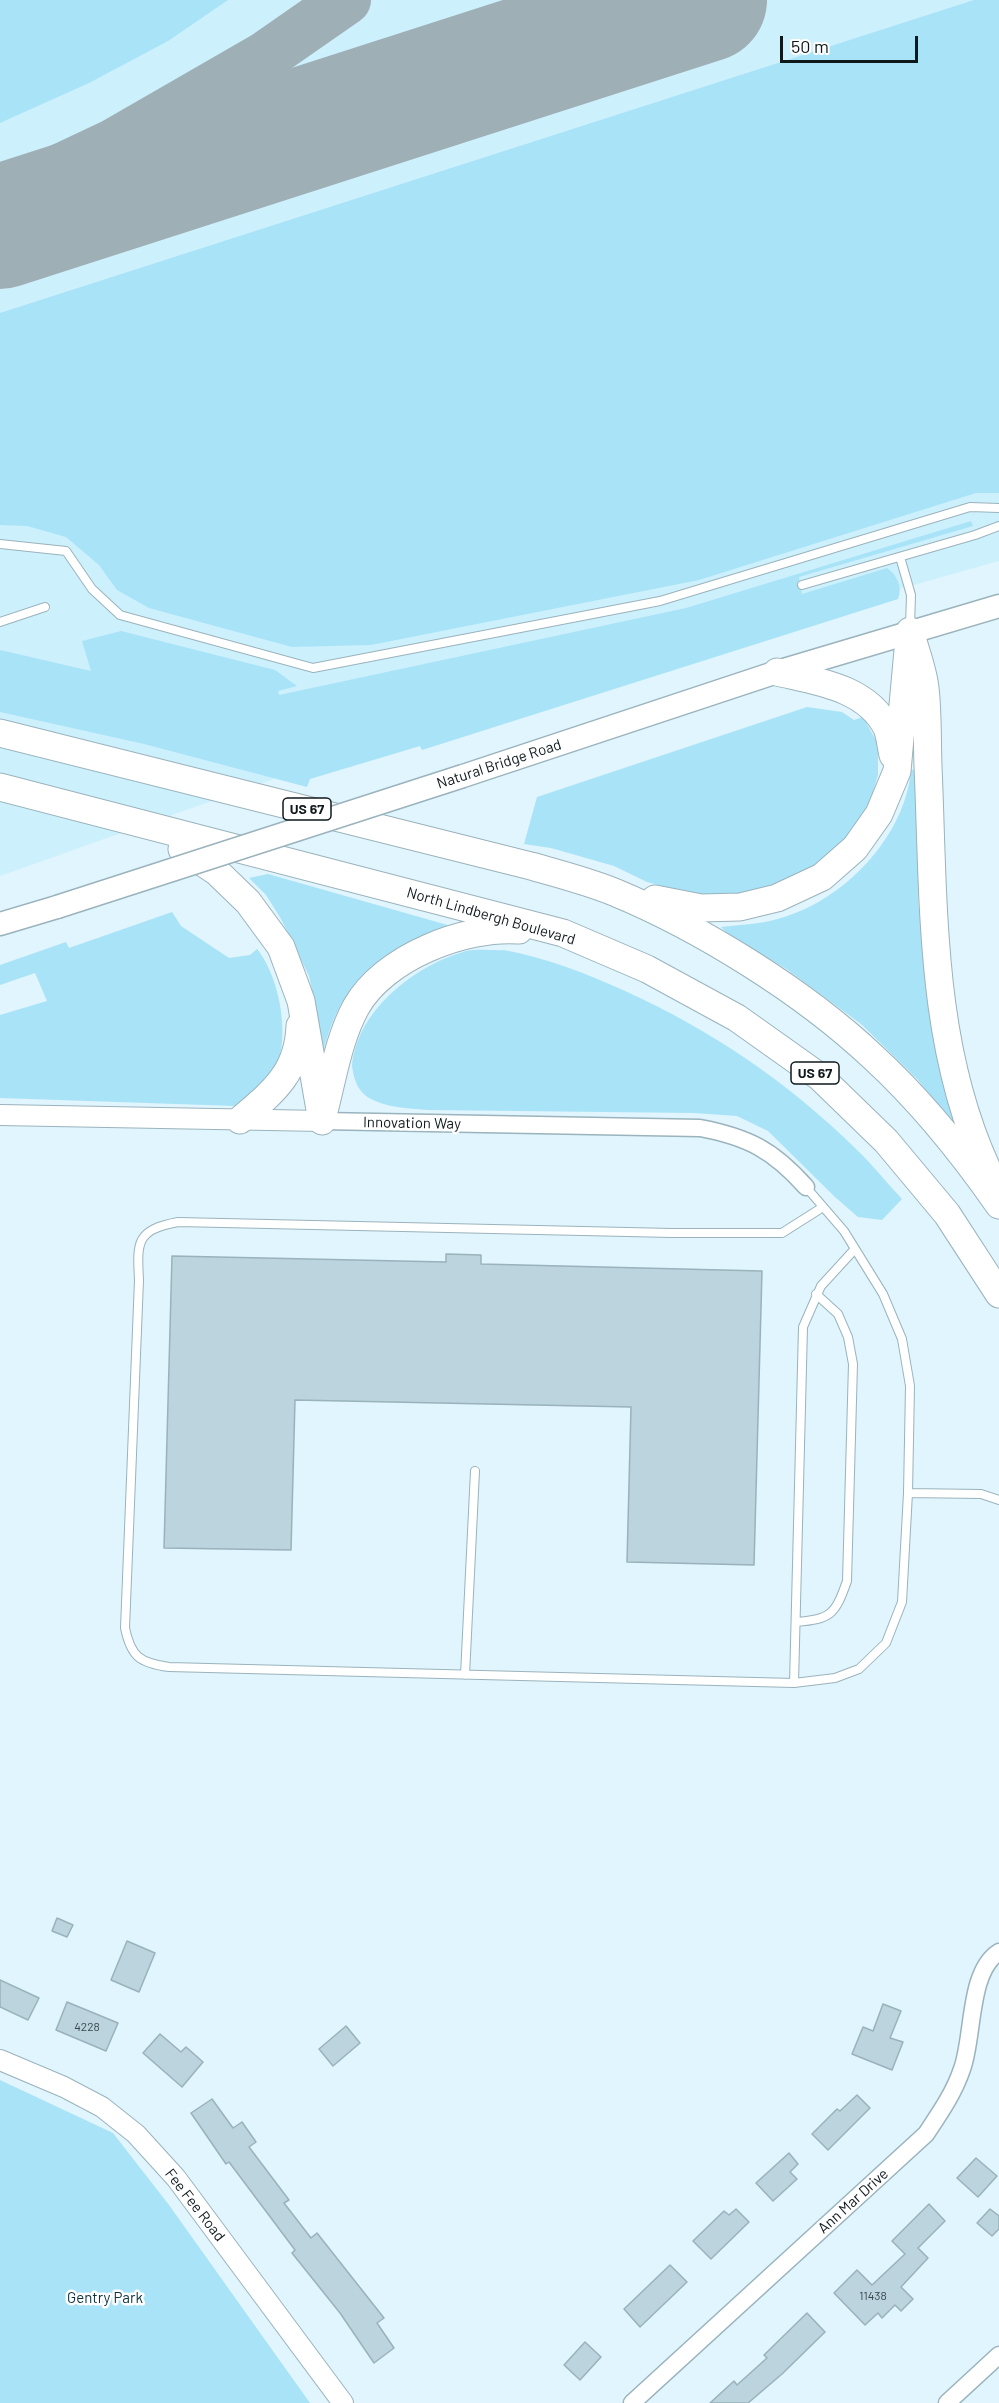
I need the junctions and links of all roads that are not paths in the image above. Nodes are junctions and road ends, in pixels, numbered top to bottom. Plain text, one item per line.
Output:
1 (999, 508) edge
2 (999, 526) edge
3 (0, 544) edge
4 (900, 557) junction
5 (802, 585) dead end
6 (999, 606) edge
7 (45, 607) dead end
8 (0, 622) edge
9 (910, 631) junction
10 (777, 672) junction
11 (0, 733) edge
12 (897, 771) junction
13 (0, 787) edge
14 (132, 821) junction
15 (612, 891) junction
16 (0, 924) edge
17 (563, 933) junction
18 (301, 1001) junction
19 (0, 1115) edge
20 (240, 1120) junction
21 (322, 1121) junction
22 (806, 1187) joint
23 (999, 1193) edge
24 (999, 1205) edge
25 (823, 1207) junction
26 (854, 1250) junction
27 (816, 1294) junction
28 (999, 1294) edge
29 (475, 1471) dead end
30 (908, 1493) junction
31 (999, 1500) edge
32 (796, 1622) junction
33 (465, 1675) junction
34 (794, 1683) junction
35 (999, 1952) edge
36 (0, 2060) edge
37 (999, 2355) edge
38 (343, 2403) edge
39 (632, 2403) edge
40 (947, 2403) edge

1 - 3 lane
2 - 4 lane
4 - 5 lane
4 - 9 lane
6 - 9 main road, Natural Bridge Road
7 - 8 lane
9 - 10 main road, Natural Bridge Road
9 - 12 highway
9 - 23 highway
10 - 12 highway
10 - 16 main road, Natural Bridge Road, bridge
11 - 15 highway, US 67
12 - 15 highway
13 - 14 highway, North Lindbergh Boulevard / US 67
14 - 17 highway, North Lindbergh Boulevard / US 67
14 - 18 highway
15 - 24 highway, US 67
17 - 21 highway
17 - 28 highway, North Lindbergh Boulevard / US 67
18 - 20 highway
18 - 21 highway
19 - 20 street, Innovation Way
20 - 21 street, Innovation Way
21 - 22 street, Innovation Way
22 - 25 lane
25 - 26 lane
25 - 33 lane
26 - 27 lane
26 - 30 lane
27 - 32 lane
27 - 32 lane
29 - 33 lane
30 - 31 lane
30 - 34 lane
32 - 34 lane
33 - 34 lane
35 - 39 street, Ann Mar Drive
36 - 38 street, Fee Fee Road
37 - 40 street

